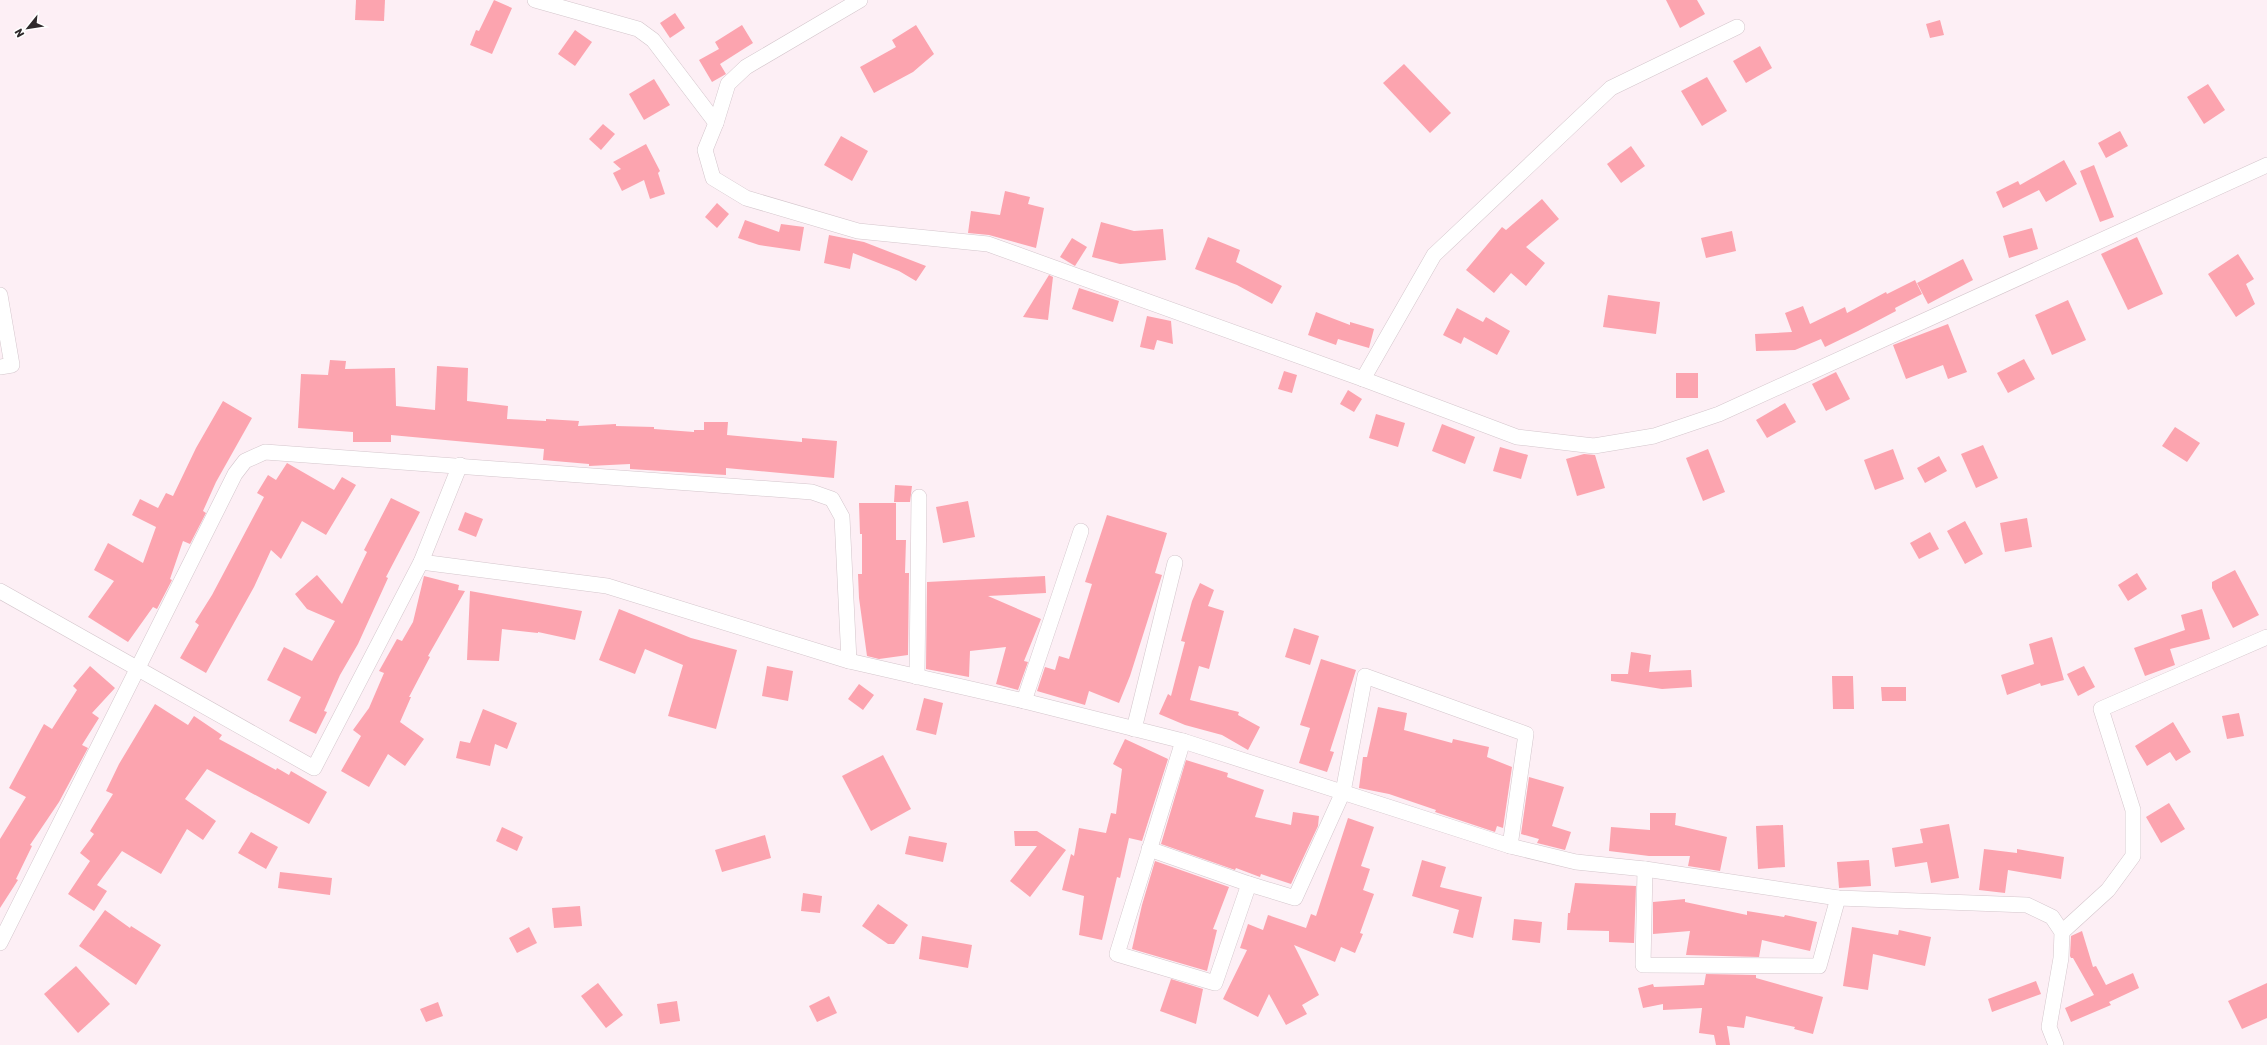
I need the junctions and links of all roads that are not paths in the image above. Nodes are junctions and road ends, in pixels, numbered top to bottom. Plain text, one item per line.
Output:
1 (535, 0) edge
2 (860, 0) edge
3 (1737, 27) dead end
4 (716, 123) junction
5 (2267, 164) edge
6 (0, 295) edge
7 (0, 367) edge
8 (1363, 378) junction
9 (460, 465) junction
10 (919, 497) dead end
11 (1081, 531) dead end
12 (421, 562) junction
13 (1175, 563) dead end
14 (0, 591) edge
15 (2267, 637) edge
16 (849, 660) junction
17 (138, 670) junction
18 (917, 677) junction
19 (1024, 701) junction
20 (1134, 729) junction
21 (1183, 741) junction
22 (1343, 792) junction
23 (1510, 846) junction
24 (1149, 849) junction
25 (1645, 869) junction
26 (1249, 884) junction
27 (1838, 898) junction
28 (2062, 932) junction
29 (0, 943) edge
30 (2056, 1045) edge

1 - 4 street
2 - 4 street
3 - 8 street
4 - 8 street
5 - 8 street
6 - 7 street
9 - 12 street
9 - 16 street
9 - 17 street
10 - 18 street
11 - 19 street
12 - 16 street
12 - 17 street
13 - 20 street
14 - 17 street
15 - 28 street
16 - 18 street
17 - 29 street
18 - 19 street
19 - 20 street
20 - 21 street
21 - 22 street
21 - 24 street
22 - 23 street
22 - 23 street
22 - 26 street
23 - 25 street
24 - 26 street
24 - 26 street
25 - 27 street
25 - 27 street
27 - 28 street
28 - 30 street

